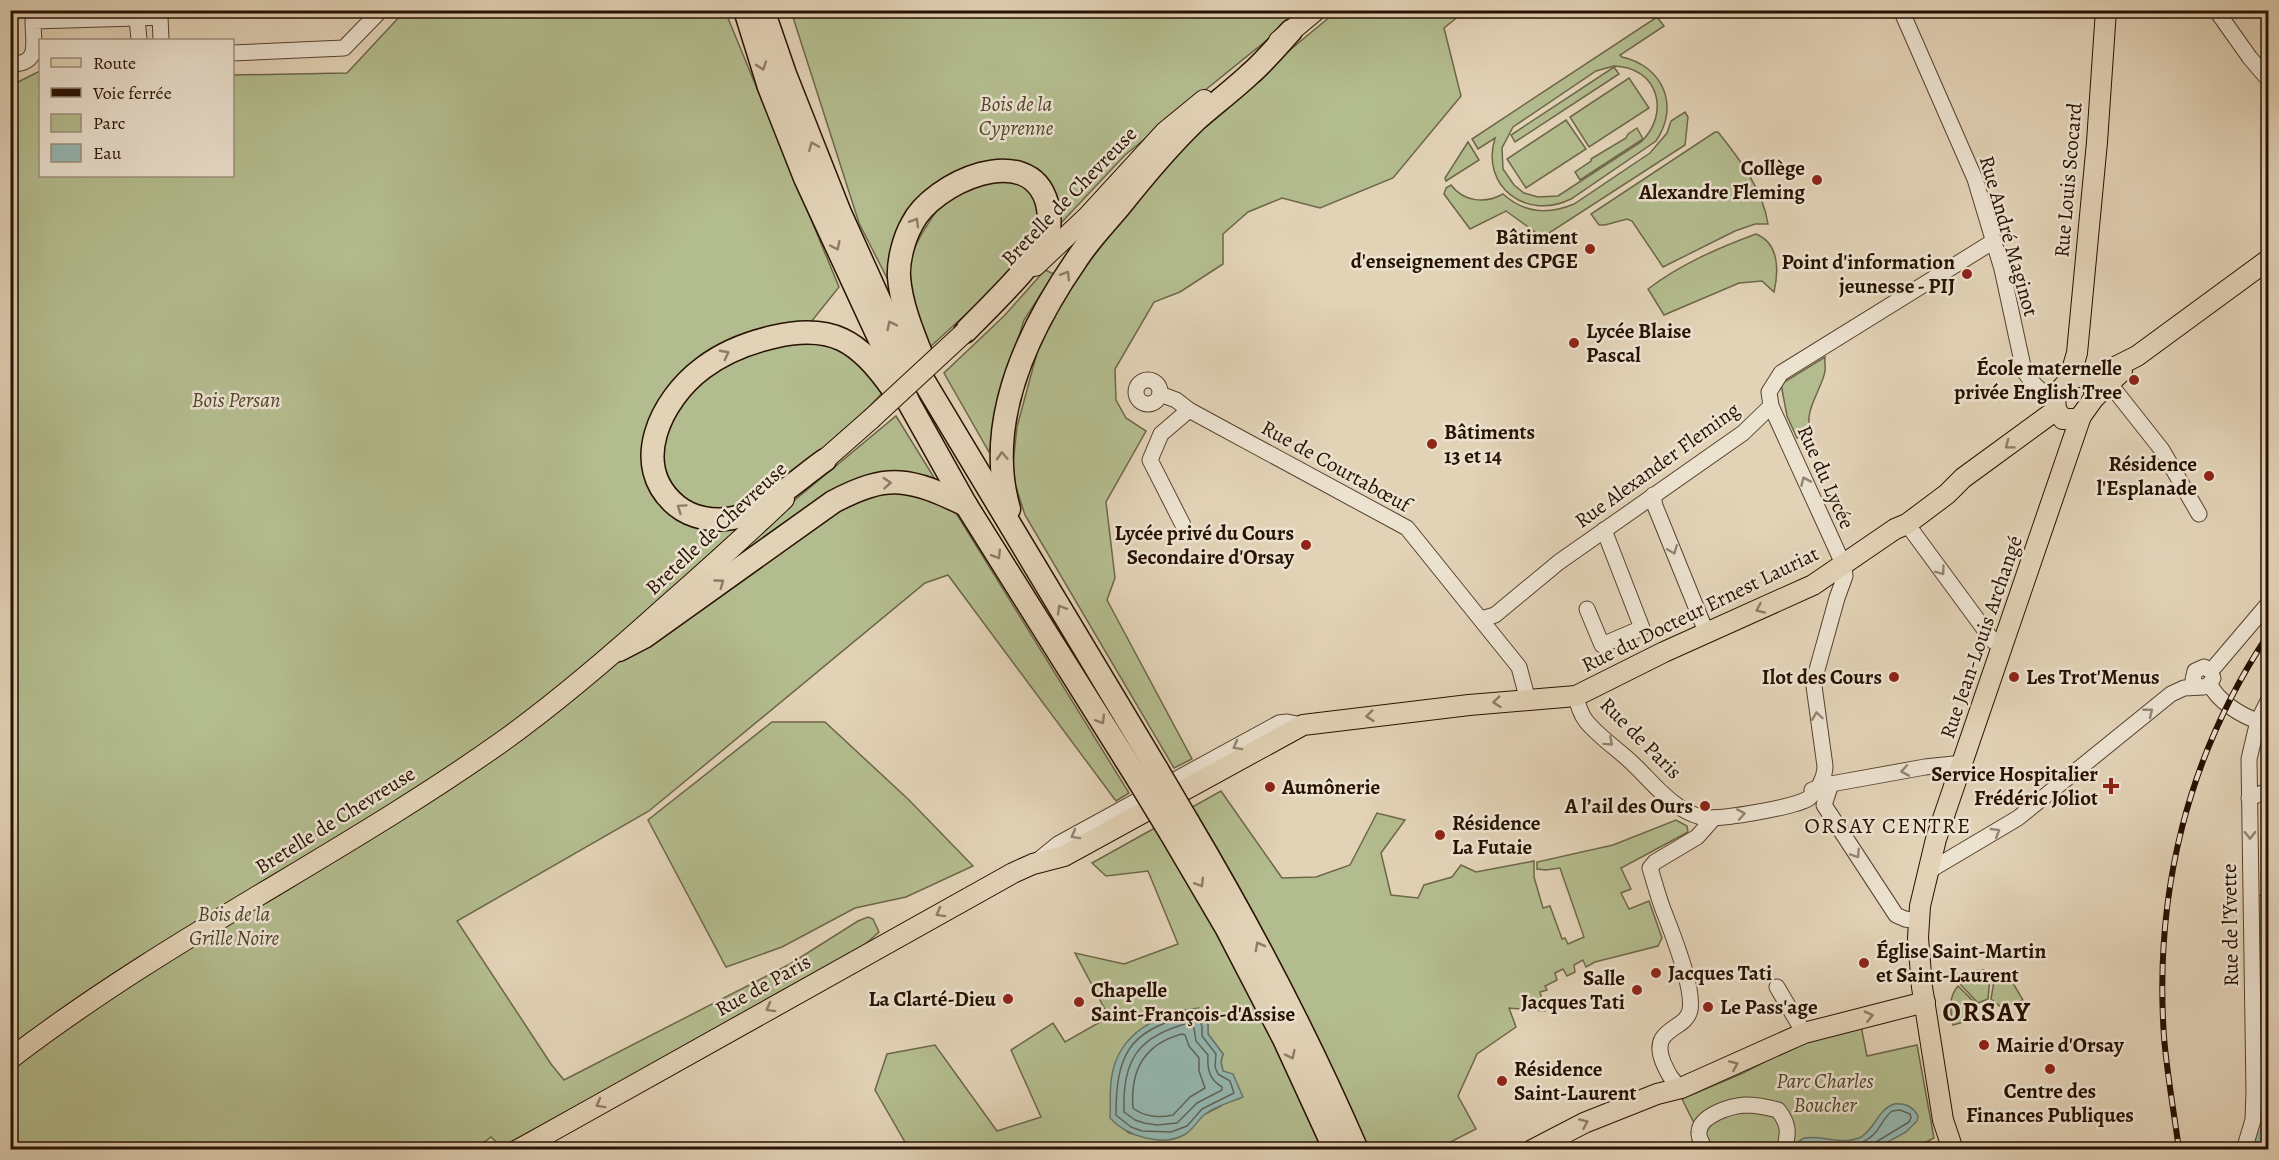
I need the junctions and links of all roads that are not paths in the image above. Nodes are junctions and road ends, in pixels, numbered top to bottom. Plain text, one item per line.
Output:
1 (381, 10) edge
2 (744, 10) edge
3 (763, 10) edge
4 (1316, 10) edge
5 (1901, 10) edge
6 (2106, 10) edge
7 (2216, 10) edge
8 (32, 16) edge
9 (137, 18) junction
10 (1291, 31) junction
11 (139, 39) edge
12 (161, 39) edge
13 (234, 53) edge
14 (10, 64) edge
15 (2268, 79) edge
16 (1994, 241) junction
17 (2268, 260) edge
18 (965, 332) junction
19 (2137, 356) junction
20 (2109, 383) junction
21 (2084, 384) junction
22 (933, 392) junction
23 (1160, 394) dead end
24 (909, 403) junction
25 (1771, 406) junction
26 (1189, 410) junction
27 (2064, 410) junction
28 (825, 460) junction
29 (1653, 495) junction
30 (966, 505) junction
31 (2199, 514) dead end
32 (1907, 524) junction
33 (1183, 525) dead end
34 (1604, 530) junction
35 (1016, 534) junction
36 (1844, 566) junction
37 (1813, 585) junction
38 (1837, 598) junction
39 (2268, 604) edge
40 (1587, 609) dead end
41 (1481, 619) junction
42 (1707, 633) junction
43 (2003, 646) junction
44 (619, 650) junction
45 (2206, 680) junction
46 (1526, 693) dead end
47 (1576, 696) junction
48 (2268, 701) edge
49 (2258, 721) junction
50 (1963, 763) junction
51 (1149, 776) junction
52 (1820, 786) junction
53 (2268, 791) edge
54 (2249, 798) junction
55 (1775, 803) dead end
56 (1824, 805) junction
57 (1714, 818) junction
58 (1179, 827) junction
59 (1927, 872) junction
60 (1919, 921) junction
61 (1777, 987) dead end
62 (1925, 1002) junction
63 (1804, 1033) junction
64 (10, 1059) edge
65 (1681, 1088) junction
66 (518, 1149) edge
67 (1335, 1149) edge
68 (1358, 1149) edge
69 (1532, 1149) edge
70 (1705, 1149) edge
71 (1784, 1149) edge
72 (1953, 1149) edge
73 (2244, 1149) edge

1 - 13 street
2 -> 24 highway
22 -> 3 highway
4 - 10 main road, Bretelle de Chevreuse
5 - 16 street, Rue André Maginot
6 - 21 main road, Rue Louis Scocard
7 - 15 street
8 - 9 street
8 - 14 street
9 - 11 street
9 - 12 street
10 - 18 main road, Bretelle de Chevreuse
35 -> 10 highway
16 - 25 street, Rue Alexander Fleming
16 - 27 street, Rue André Maginot
17 - 19 main road
22 -> 18 highway
18 - 28 main road, Bretelle de Chevreuse, bridge
19 - 20 main road
19 - 21 main road
20 - 21 main road
20 - 31 street
21 - 27 main road
21 - 27 main road
22 - 35 highway
23 - 26 street, Rue de Courtabœuf
28 -> 24 highway
24 - 30 highway
25 - 29 street, Rue Alexander Fleming
36 -> 25 street, Rue du Lycée
26 - 33 street
26 - 41 street, Rue de Courtabœuf
27 -> 32 main road
27 - 43 main road, Rue Jean-Louis Archangé
28 - 44 main road, Bretelle de Chevreuse
29 - 34 street, Rue Alexander Fleming
29 -> 42 street
44 -> 30 highway
30 -> 51 highway
32 - 36 main road
32 -> 43 street
34 - 40 street
34 - 41 street, Rue Alexander Fleming
51 -> 35 highway
36 - 37 main road, Rue du Docteur Ernest Lauriat
36 - 38 street
37 - 38 street
37 -> 42 main road, Rue du Docteur Ernest Lauriat
52 -> 38 street
39 - 45 street
41 - 46 street, Rue de Courtabœuf
42 - 47 main road, Rue du Docteur Ernest Lauriat
43 - 50 main road, Rue Jean-Louis Archangé
44 - 64 main road, Bretelle de Chevreuse
45 - 49 street
59 -> 45 street
47 -> 57 street, Rue de Paris
47 -> 66 main road, Rue de Paris
48 - 49 street, Rue de l'Yvette
49 - 54 street, Rue de l'Yvette
50 -> 52 street
50 - 59 main road, Rue Jean-Louis Archangé
51 - 58 highway, bridge
52 - 55 street
52 - 56 street
52 - 56 street
57 -> 52 street, Rue de Paris
53 - 54 street
54 -> 73 street, Rue de l'Yvette
56 -> 60 street
57 - 65 street
58 -> 67 highway
68 -> 58 highway
59 - 60 main road, Rue Jean-Louis Archangé
60 - 62 main road, Rue Jean-Louis Archangé
61 - 63 street
63 -> 62 main road
62 - 72 main road, Rue Jean-Louis Archangé
65 -> 63 main road
69 -> 65 main road
70 - 71 street

